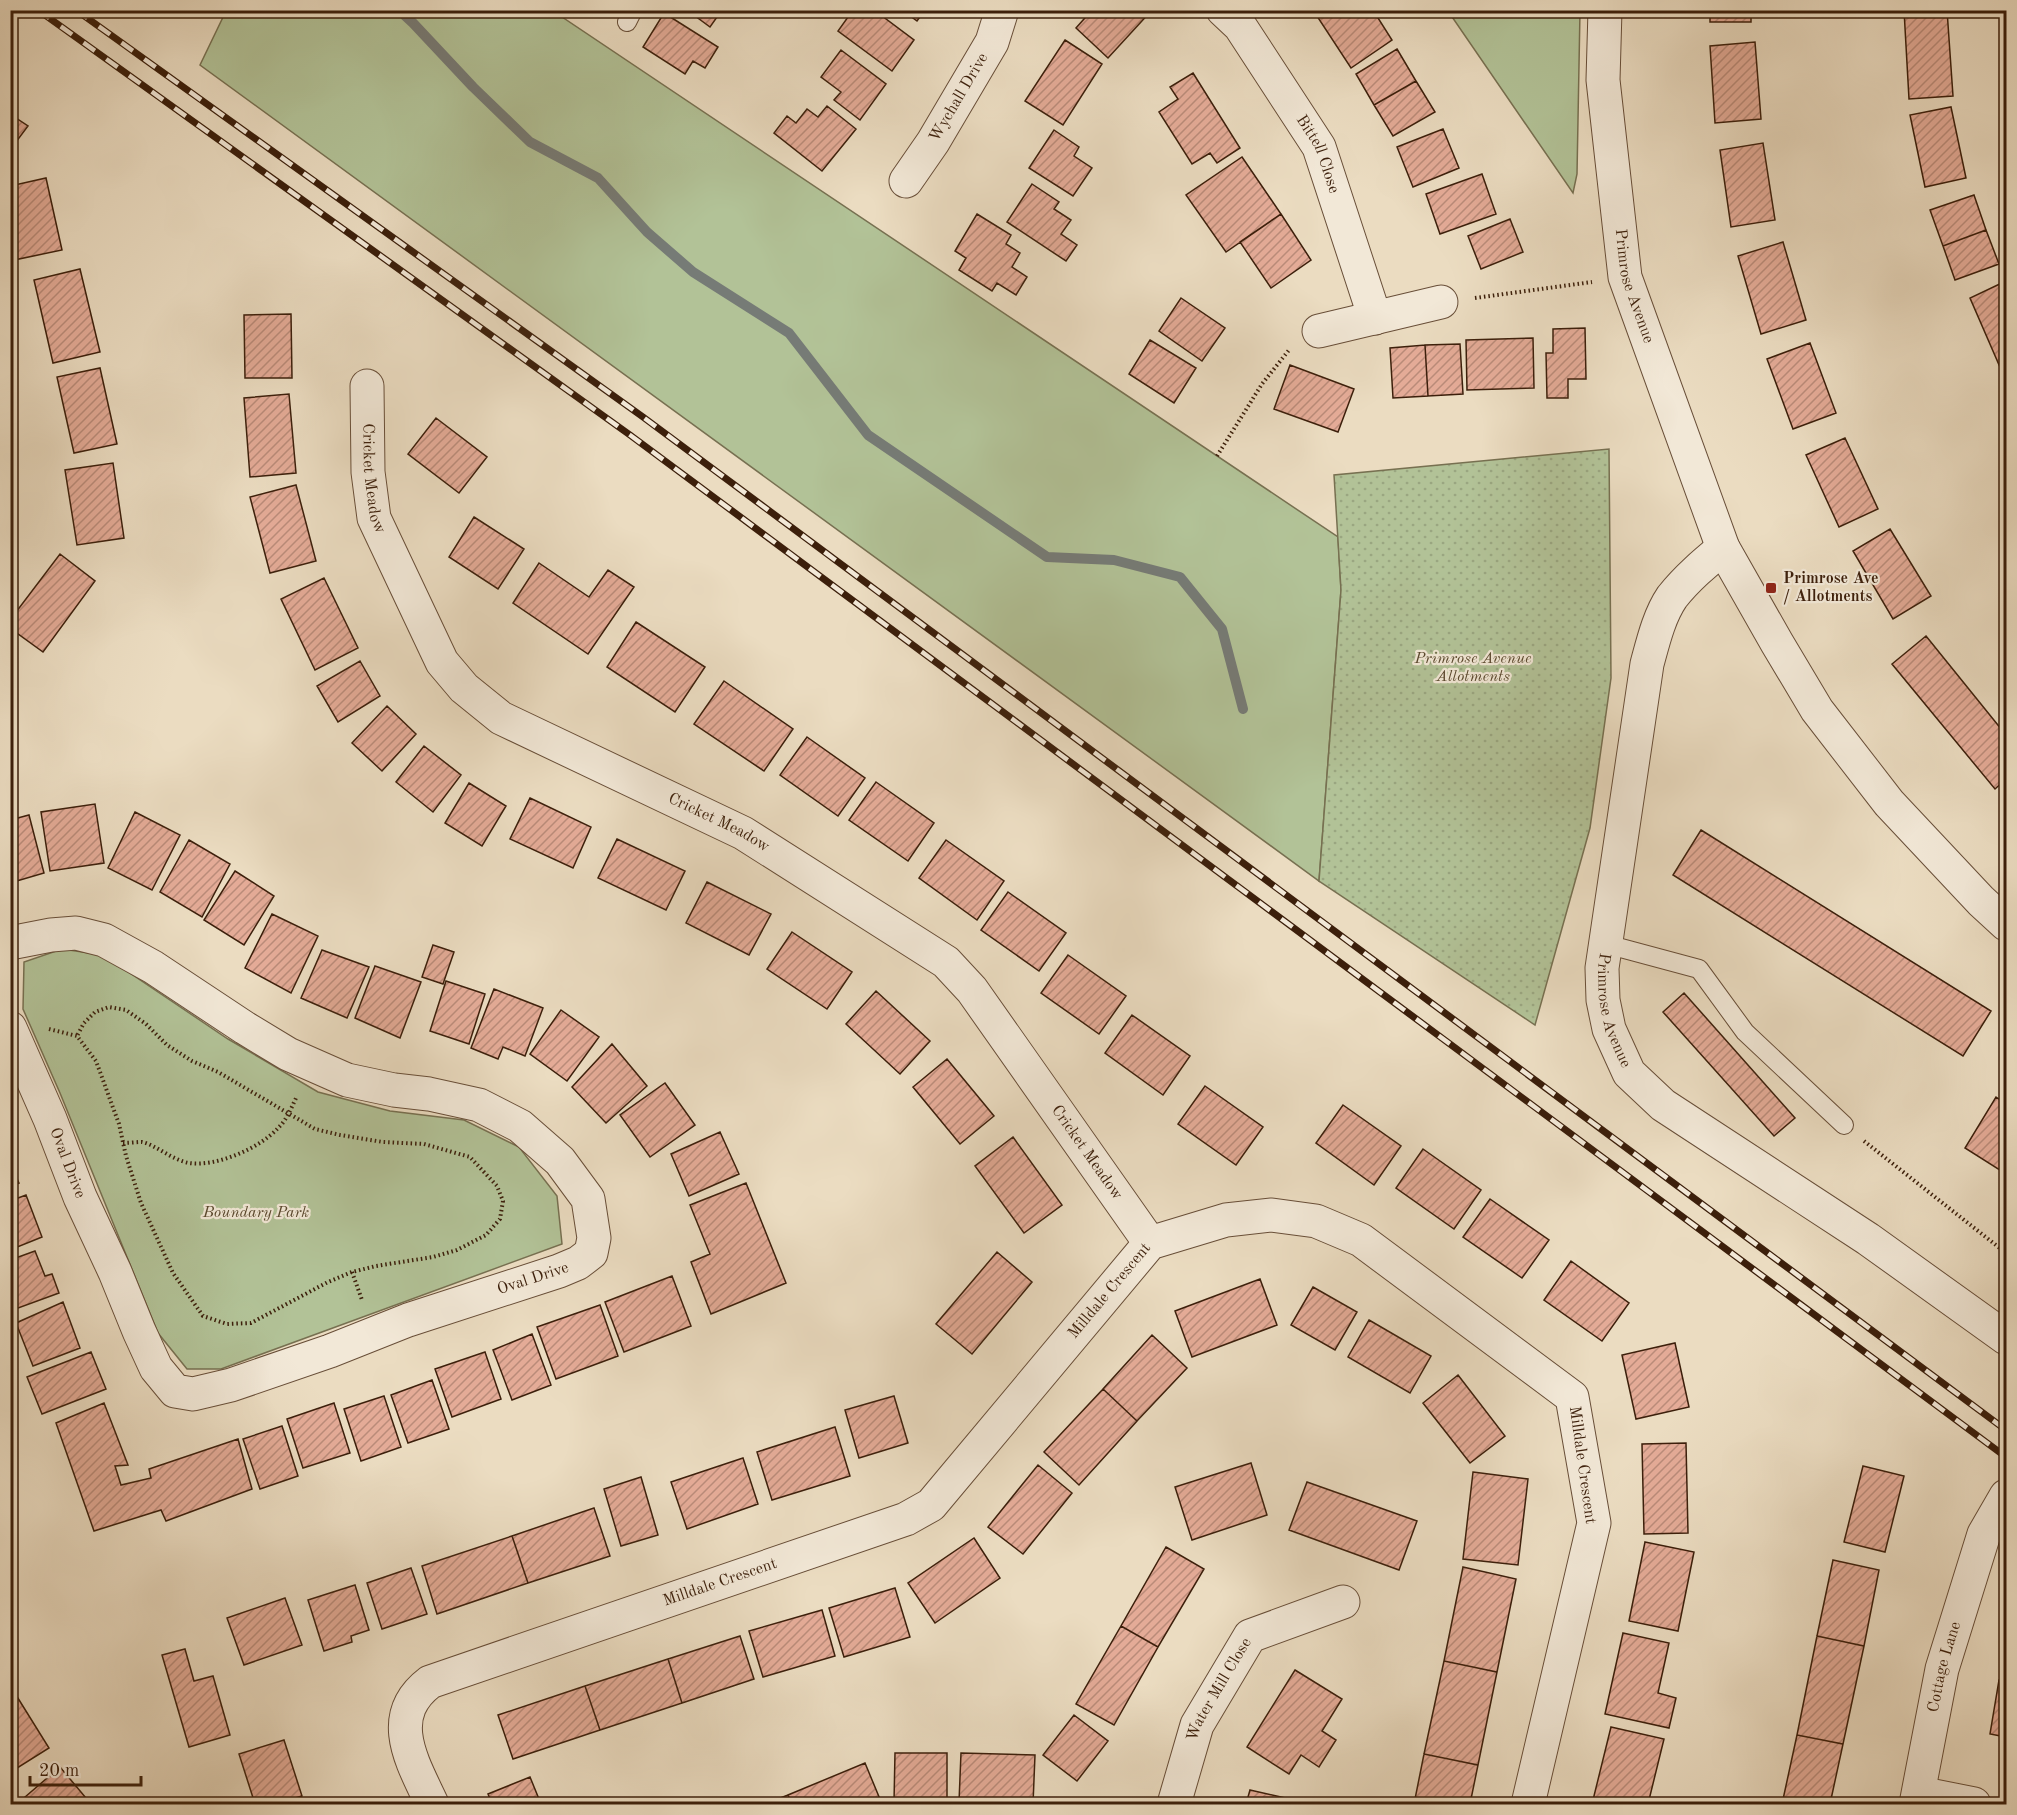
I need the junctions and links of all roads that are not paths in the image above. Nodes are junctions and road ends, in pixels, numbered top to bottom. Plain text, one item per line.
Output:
1 (1002, 10) edge
2 (1223, 10) edge
3 (1605, 10) edge
4 (906, 181) dead end
5 (1441, 302) road end
6 (1375, 318) junction
7 (1319, 331) road end
8 (367, 387) dead end
9 (1724, 548) junction
10 (2007, 924) edge
11 (10, 943) edge
12 (1606, 944) junction
13 (12, 1031) edge
14 (1844, 1125) road end
15 (1150, 1243) junction
16 (2007, 1338) edge
17 (2007, 1496) edge
18 (1343, 1602) dead end
19 (1918, 1799) edge
20 (432, 1804) edge
21 (1174, 1804) edge
22 (1528, 1804) edge
23 (1974, 1804) edge

1 - 4 street, Wychall Drive
2 - 6 street, Bittell Close
3 - 9 street, Primrose Avenue
5 - 6 street
6 - 7 street
8 - 15 street, Cricket Meadow
9 - 10 street, Primrose Avenue
9 - 12 street, Primrose Avenue
11 - 13 street, Oval Drive
12 - 14 lane
12 - 16 street, Primrose Avenue
15 - 20 street, Milldale Crescent
15 - 22 street, Milldale Crescent
17 - 19 street, Cottage Lane
18 - 21 street, Water Mill Close
19 - 23 street

